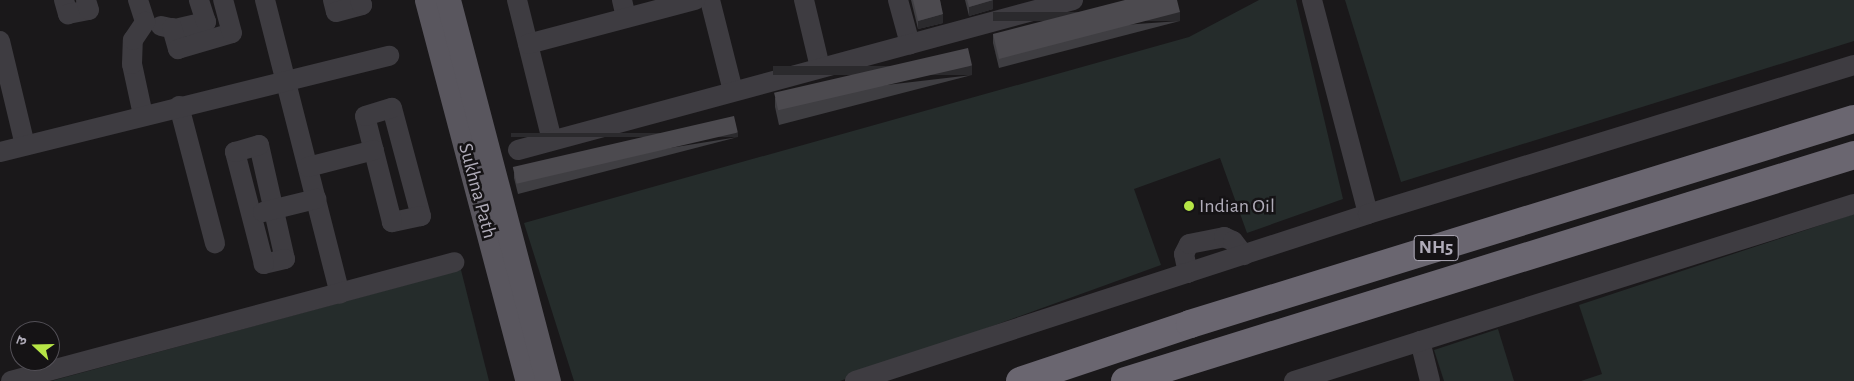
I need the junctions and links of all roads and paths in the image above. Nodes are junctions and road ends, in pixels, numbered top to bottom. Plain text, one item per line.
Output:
1 (64, 0) edge
2 (86, 0) edge
3 (138, 0) edge
4 (199, 0) edge
5 (223, 0) edge
6 (265, 0) edge
7 (333, 0) edge
8 (360, 0) edge
9 (427, 0) edge
10 (448, 0) edge
11 (517, 0) edge
12 (695, 0) edge
13 (710, 0) edge
14 (804, 0) edge
15 (898, 0) edge
16 (1073, 0) edge
17 (1312, 0) edge
18 (1013, 7) edge
19 (624, 9) edge
20 (145, 22) junction
21 (172, 28) junction
22 (0, 41) edge
23 (528, 44) junction
24 (910, 44) junction
25 (389, 56) dead end
26 (1854, 65) edge
27 (820, 67) junction
28 (286, 80) junction
29 (733, 91) junction
30 (179, 106) junction
31 (142, 115) junction
32 (1854, 118) edge
33 (552, 140) junction
34 (26, 145) junction
35 (374, 150) junction
36 (518, 150) dead end
37 (0, 152) edge
38 (1854, 155) edge
39 (308, 166) junction
40 (316, 199) junction
41 (1854, 204) edge
42 (276, 209) junction
43 (1368, 214) junction
44 (252, 215) junction
45 (215, 243) dead end
46 (1244, 254) junction
47 (454, 262) dead end
48 (1188, 273) junction
49 (340, 294) junction
50 (1420, 340) junction
51 (11, 381) edge
52 (528, 381) edge
53 (548, 381) edge
54 (855, 381) edge
55 (1020, 381) edge
56 (1125, 381) edge
57 (1294, 381) edge
58 (1430, 381) edge

1 - 2 street
3 - 20 street
4 - 21 street
5 - 21 street
6 - 28 street
7 - 8 street
9 - 52 main road, Sukhna Path
10 - 53 main road, Sukhna Path
11 - 23 street
12 - 19 street
13 - 29 street
14 - 27 street
15 - 24 street
16 - 18 street
17 - 43 street
18 - 24 street
19 - 23 street
20 - 21 street
20 - 31 street
22 - 34 street
23 - 33 street
24 - 27 street
25 - 28 street
26 - 43 street
27 - 29 street
28 - 30 street
28 - 39 street
29 - 33 street
30 - 31 street
30 - 45 street
31 - 34 street
32 - 55 highway, NH5
33 - 36 street
34 - 37 street
35 - 35 street
35 - 39 street
38 - 56 highway, NH5
39 - 40 street
40 - 42 street
40 - 49 street
41 - 50 street
42 - 44 street
42 - 44 street
42 - 44 street
43 - 46 street
46 - 48 street
46 - 48 street
47 - 49 street
48 - 54 street
49 - 51 street
50 - 57 street
50 - 58 street

